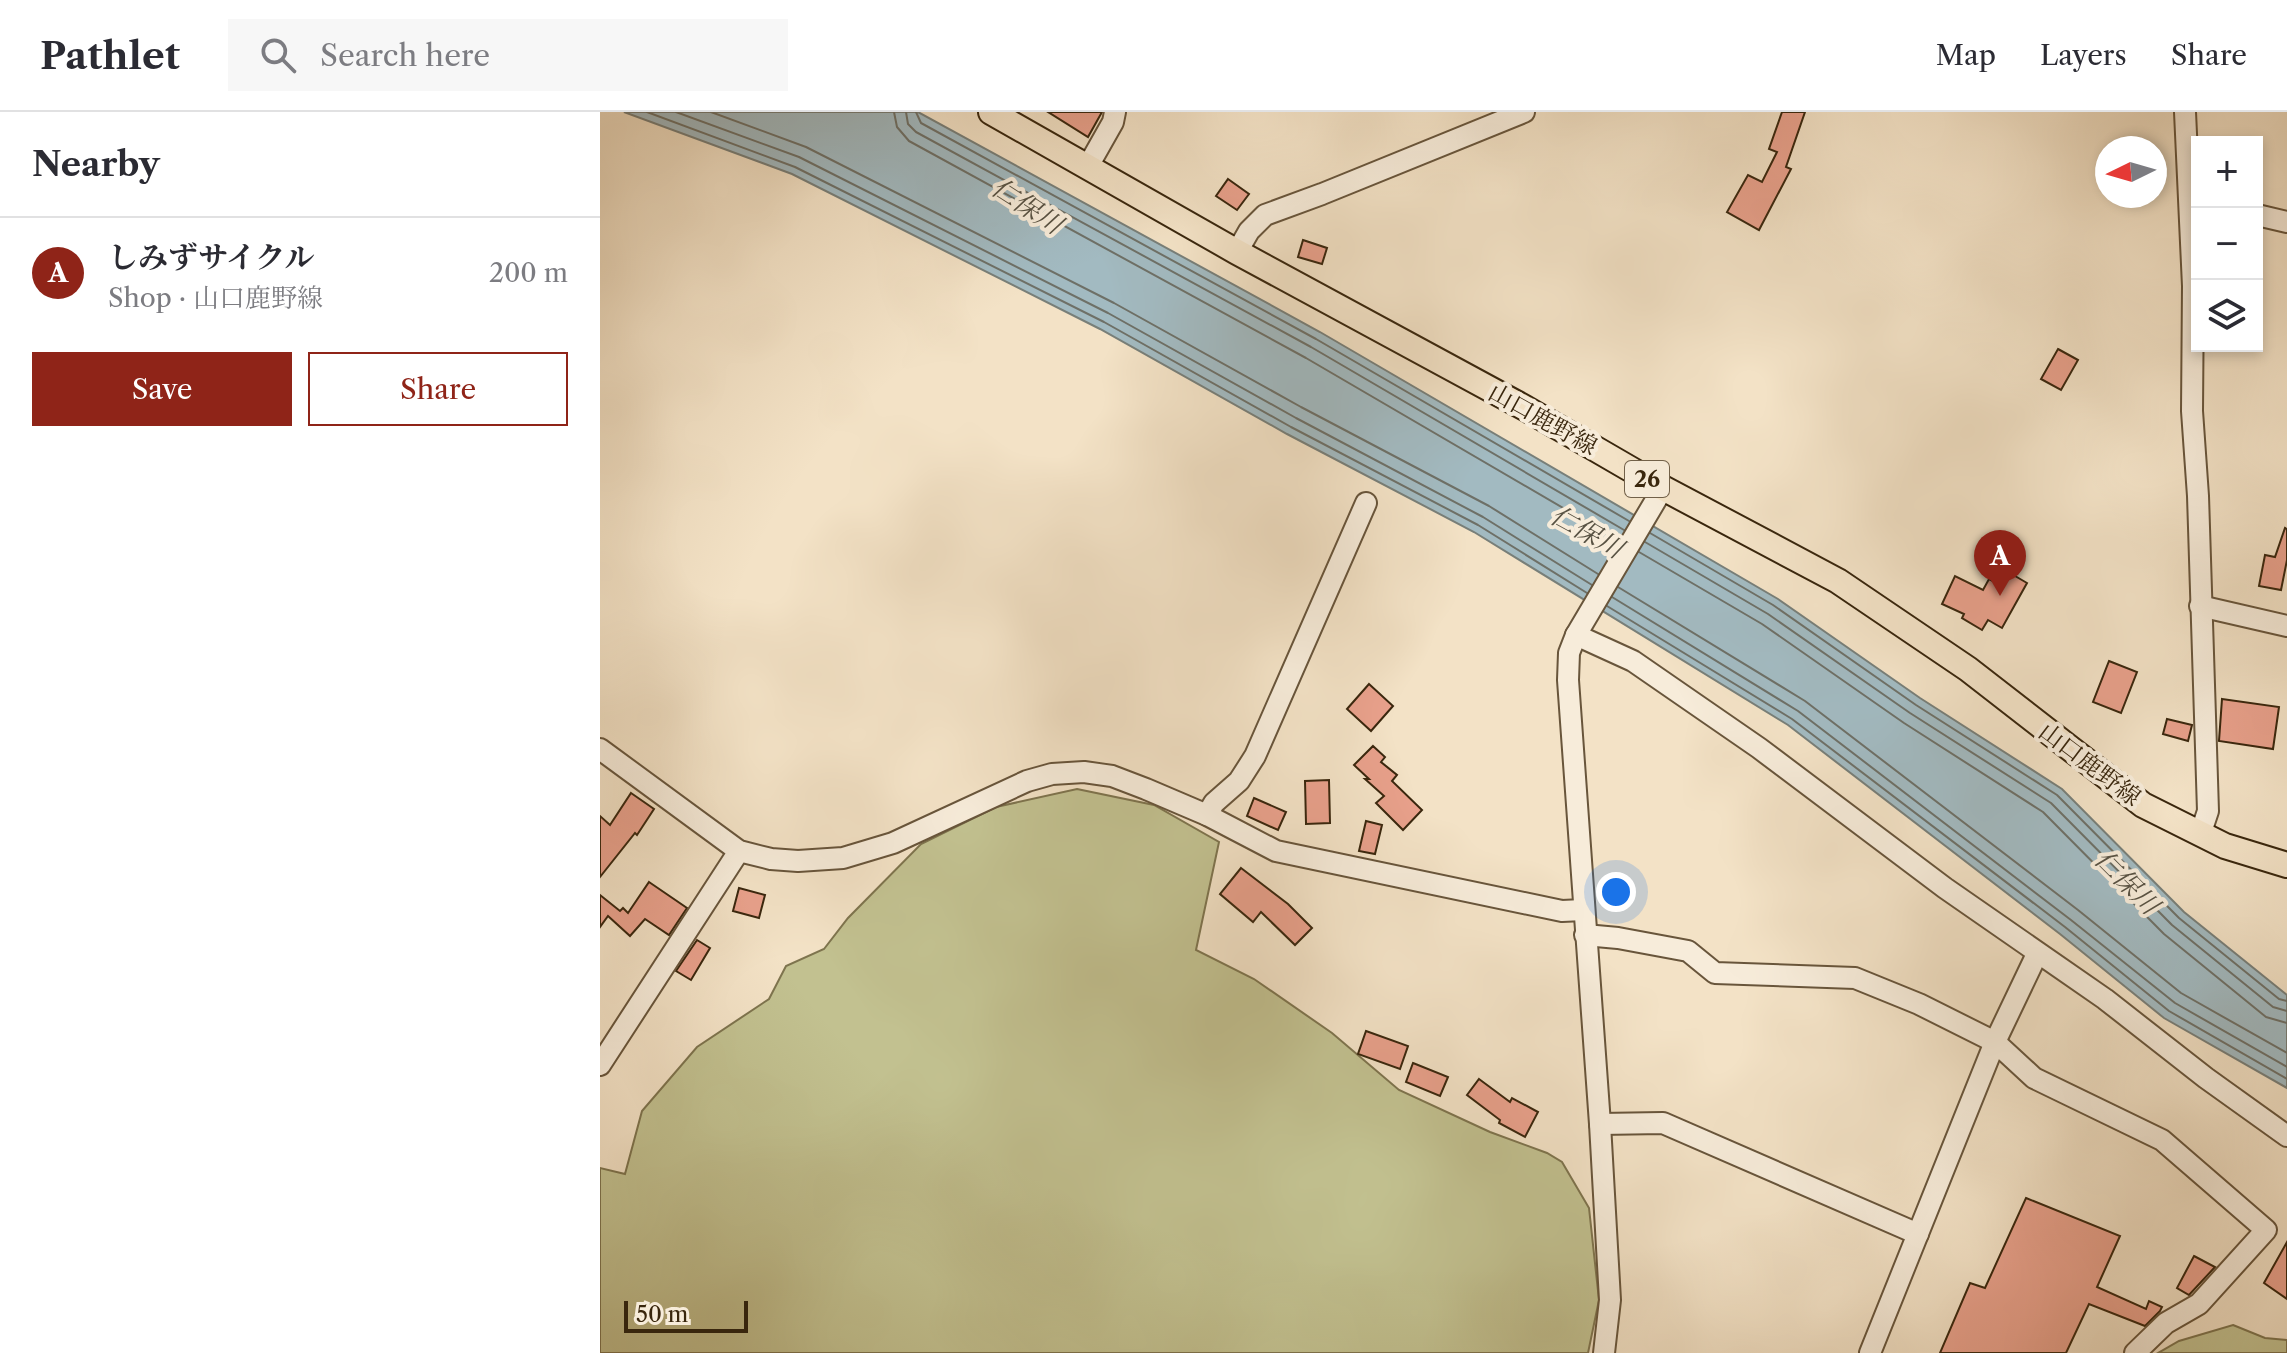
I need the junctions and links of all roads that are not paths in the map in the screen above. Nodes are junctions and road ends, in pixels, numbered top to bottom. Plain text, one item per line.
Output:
1 (991, 112) edge
2 (1115, 112) edge
3 (1524, 112) edge
4 (2185, 112) edge
5 (1087, 168) junction
6 (2191, 171) edge
7 (2194, 208) edge
8 (2263, 216) edge
9 (2287, 222) edge
10 (1237, 252) junction
11 (1658, 498) junction
12 (1366, 503) dead end
13 (2200, 606) junction
14 (2287, 626) edge
15 (1578, 632) junction
16 (600, 749) edge
17 (1207, 815) junction
18 (2200, 835) junction
19 (739, 851) junction
20 (2287, 865) edge
21 (1583, 910) junction
22 (1585, 935) junction
23 (2037, 954) junction
24 (1995, 1042) junction
25 (600, 1065) edge
26 (1600, 1124) junction
27 (2287, 1136) edge
28 (1918, 1234) junction
29 (1604, 1353) edge
30 (1870, 1353) edge
31 (2135, 1353) edge

1 - 5 main road, 山口鹿野線 / 26
2 - 5 street
3 - 10 street
4 - 6 street
5 - 10 main road, 山口鹿野線 / 26
7 - 13 street
8 - 9 street
10 - 11 main road, 山口鹿野線 / 26
11 - 15 street
11 - 18 main road, 山口鹿野線 / 26
12 - 17 street
13 - 14 street
13 - 18 street
15 - 21 street
15 - 23 street
16 - 19 street
17 - 19 street
17 - 21 street
18 - 20 main road, 山口鹿野線 / 26
19 - 25 street
21 - 22 street
22 - 24 street
22 - 26 street
23 - 24 street
23 - 27 street
24 - 28 street
24 - 31 street
26 - 28 street
26 - 29 street
28 - 30 street

